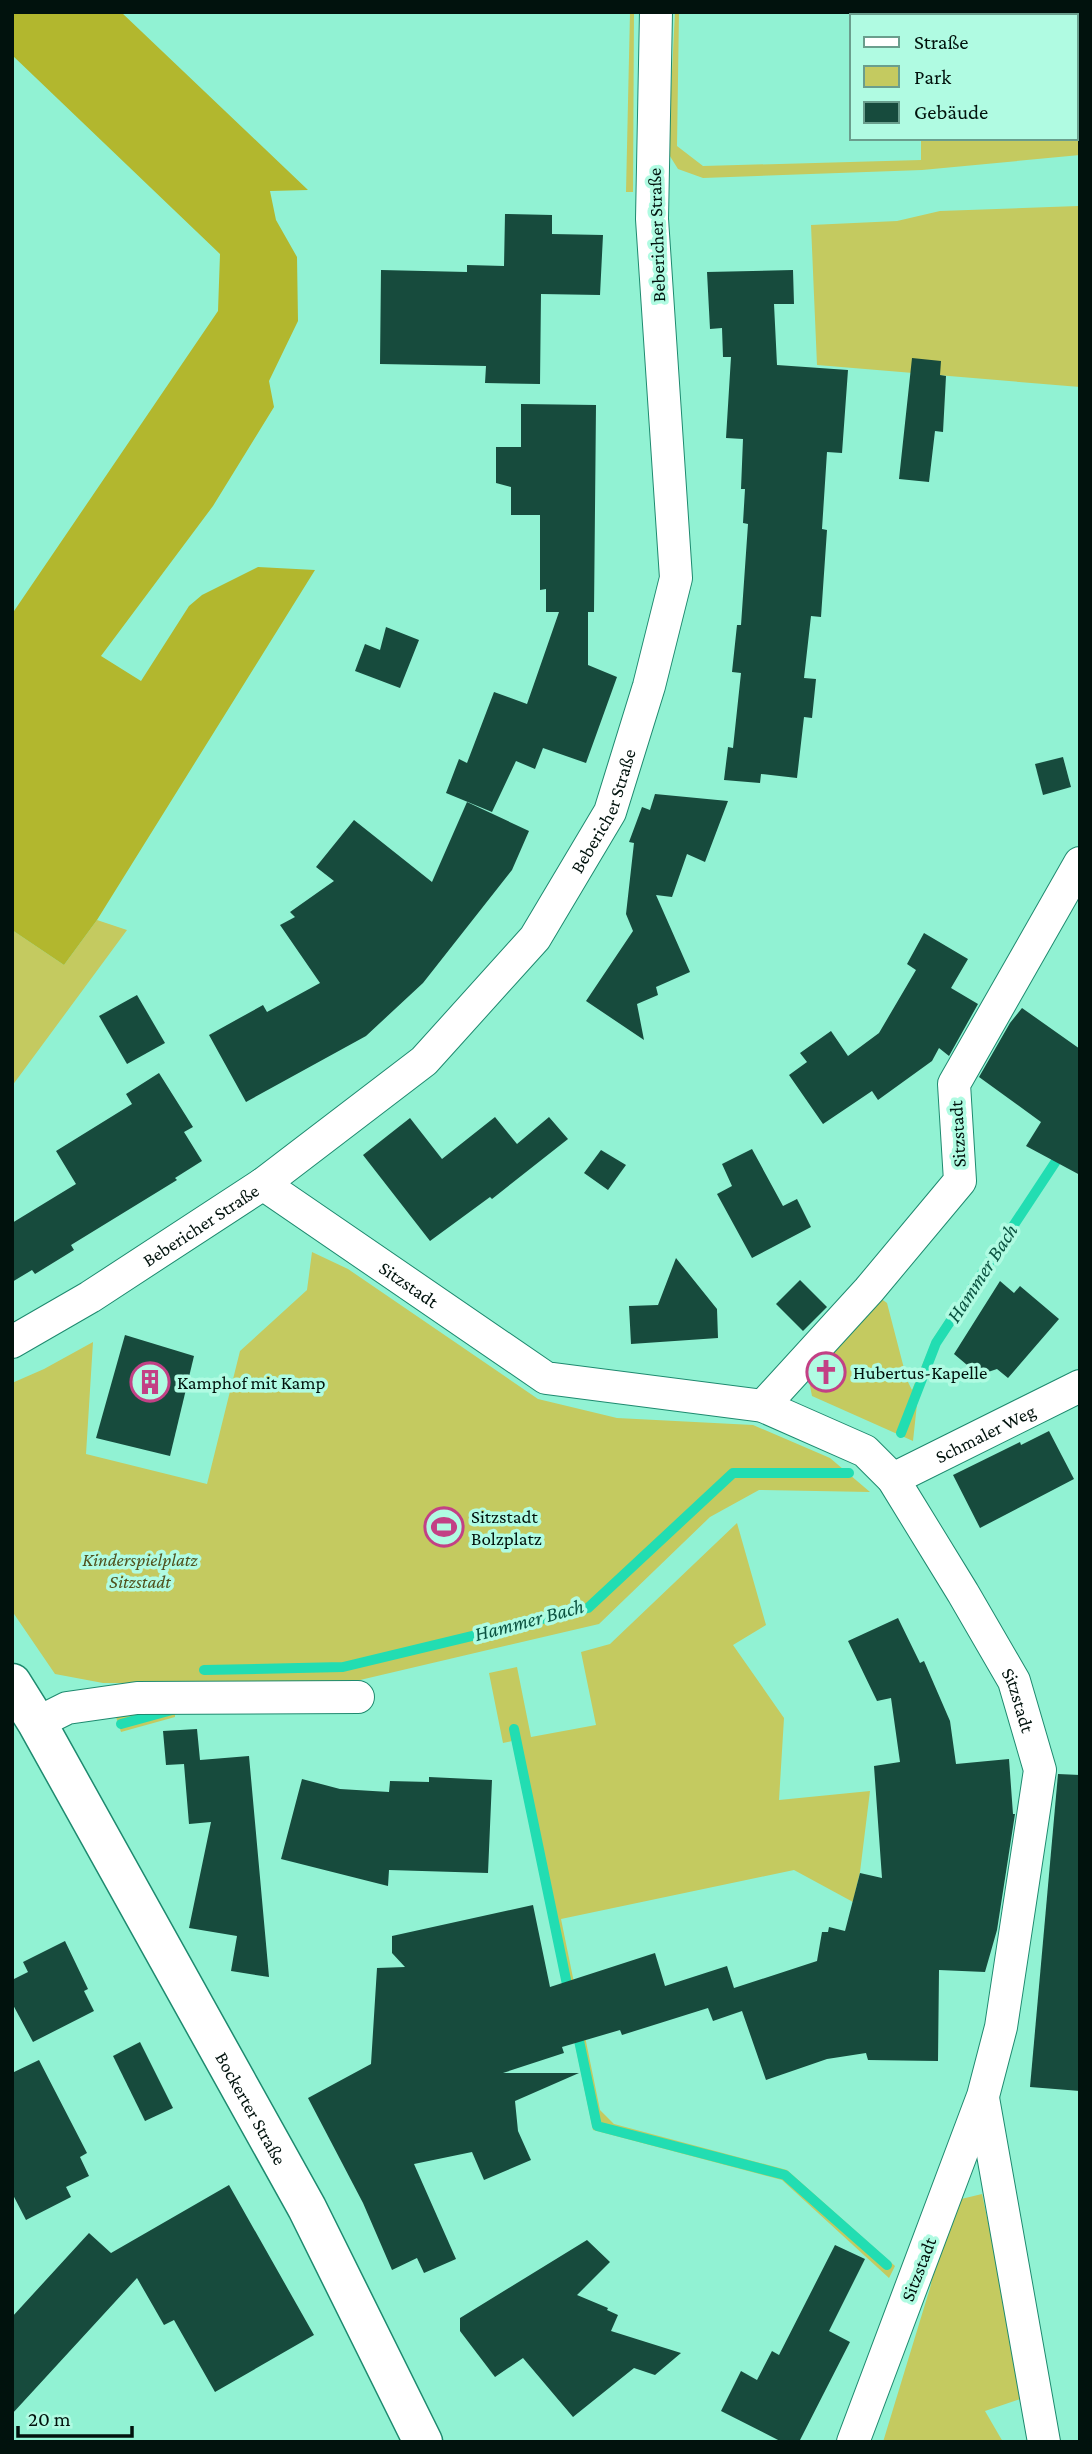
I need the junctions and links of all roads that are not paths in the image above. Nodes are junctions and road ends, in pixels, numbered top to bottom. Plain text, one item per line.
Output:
1 (656, 12) edge
2 (1080, 863) edge
3 (263, 1184) junction
4 (12, 1342) edge
5 (1080, 1386) edge
6 (763, 1406) junction
7 (893, 1479) junction
8 (12, 1683) edge
9 (358, 1697) dead end
10 (37, 1723) junction
11 (983, 2096) junction
12 (423, 2442) edge
13 (853, 2442) edge
14 (1044, 2442) edge

1 - 3 street, Bebericher Straße
2 - 6 street, Sitzstadt
3 - 4 street, Bebericher Straße
3 - 6 street, Sitzstadt
5 - 7 street, Schmaler Weg
6 - 7 street, Sitzstadt
7 - 11 street, Sitzstadt
8 - 10 street
9 - 10 street
10 - 12 street, Bockerter Straße
11 - 13 street, Sitzstadt
11 - 14 street, Sitzstadt

